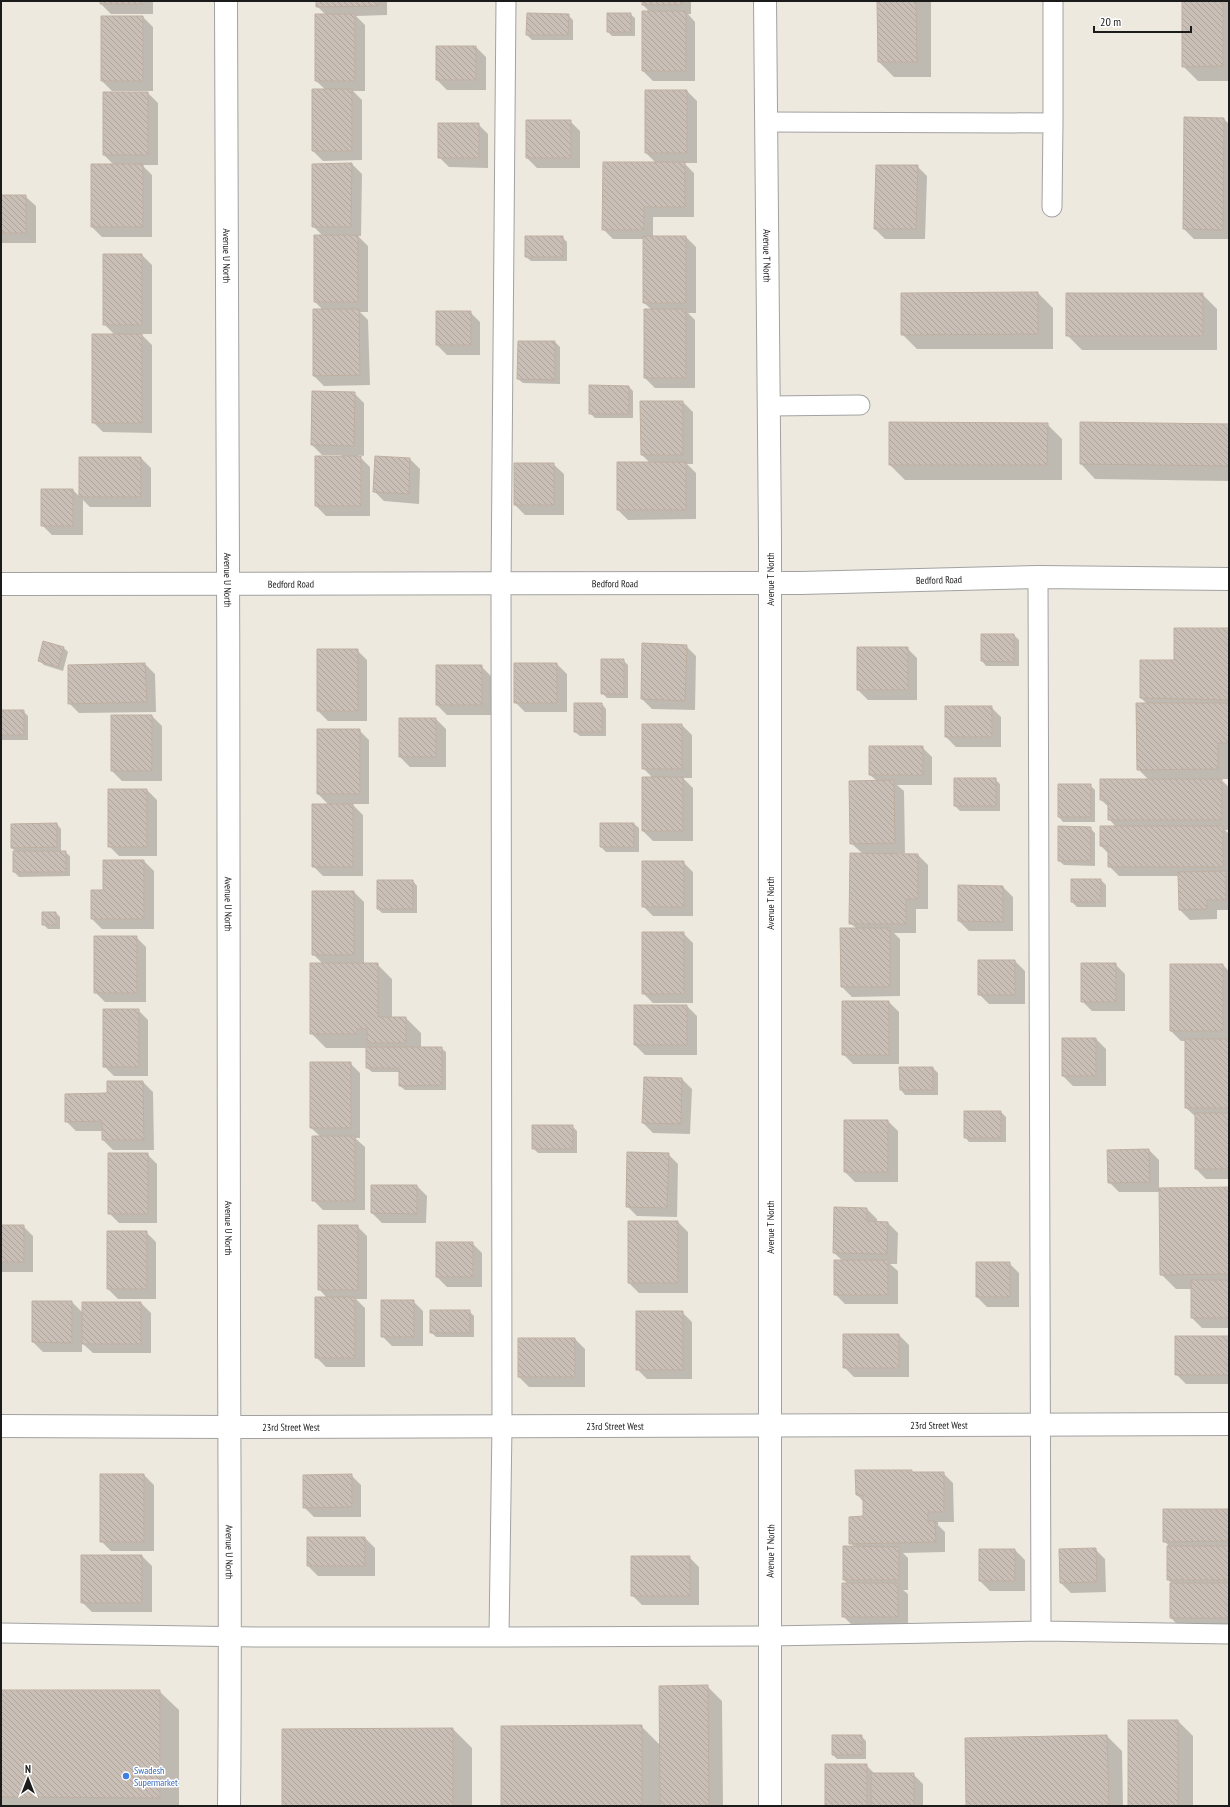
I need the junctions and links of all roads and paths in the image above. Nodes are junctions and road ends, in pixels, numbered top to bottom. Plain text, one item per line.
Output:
1 (226, 1) edge
2 (506, 1) edge
3 (765, 1) edge
4 (1053, 1) edge
5 (766, 122) junction
6 (1053, 123) junction
7 (1052, 208) dead end
8 (769, 406) junction
9 (860, 406) dead end
10 (1038, 576) junction
11 (1229, 579) edge
12 (770, 583) junction
13 (1, 584) edge
14 (229, 584) junction
15 (501, 584) junction
16 (1041, 1424) junction
17 (1229, 1424) edge
18 (502, 1425) junction
19 (770, 1425) junction
20 (1, 1426) edge
21 (229, 1427) junction
22 (1041, 1632) junction
23 (1, 1634) edge
24 (1229, 1634) edge
25 (231, 1636) junction
26 (769, 1636) junction
27 (499, 1637) junction
28 (229, 1806) edge
29 (770, 1806) edge

1 - 14 street, Avenue U North
2 - 15 lane
3 - 5 street, Avenue T North
4 - 6 lane
5 - 6 lane
5 - 8 street, Avenue T North
6 - 7 lane
8 - 9 lane
8 - 12 street, Avenue T North
10 - 11 street, Bedford Road
10 - 12 street, Bedford Road
10 - 16 lane
12 - 15 street, Bedford Road
12 - 19 street, Avenue T North
13 - 14 street, Bedford Road
14 - 15 street, Bedford Road
14 - 21 street, Avenue U North
15 - 18 lane
16 - 17 street, 23rd Street West
16 - 19 street, 23rd Street West
16 - 22 lane
18 - 19 street, 23rd Street West
18 - 21 street, 23rd Street West
18 - 27 lane
19 - 26 street, Avenue T North
20 - 21 street, 23rd Street West
21 - 25 street, Avenue U North
22 - 24 lane
22 - 26 lane
23 - 25 lane
25 - 27 lane
25 - 28 street, Avenue U North
26 - 27 lane
26 - 29 street, Avenue T North

